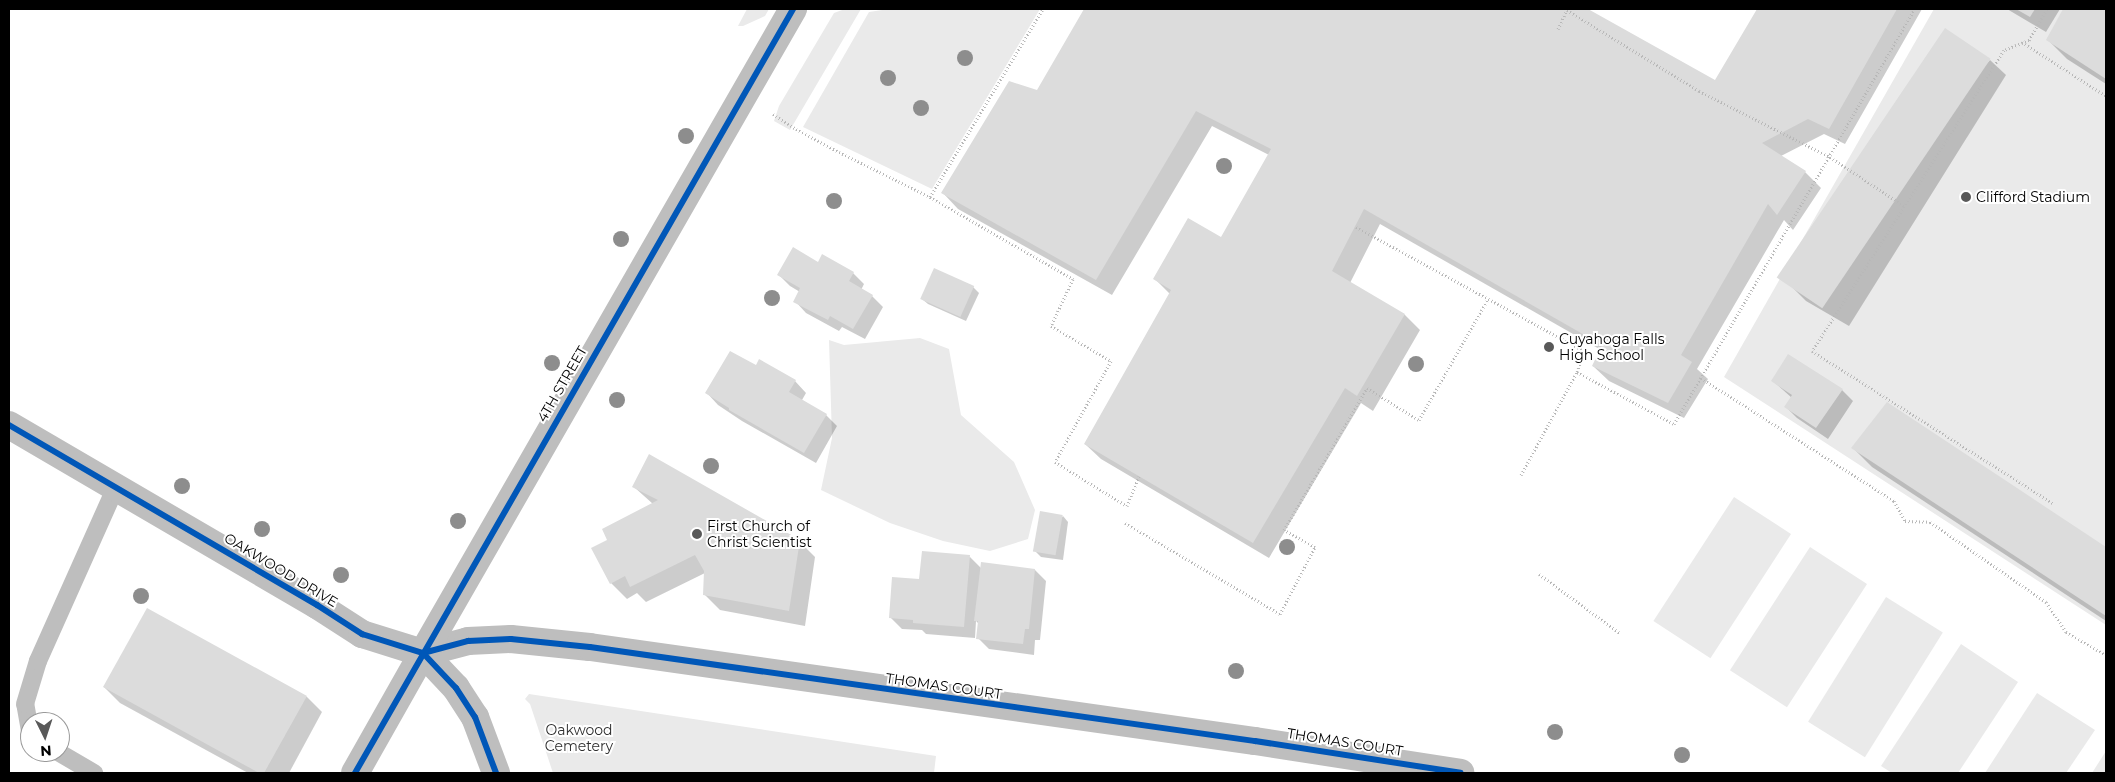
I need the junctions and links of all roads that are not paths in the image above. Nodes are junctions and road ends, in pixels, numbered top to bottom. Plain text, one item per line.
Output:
1 (792, 9) edge
2 (9, 425) edge
3 (116, 487) junction
4 (423, 653) junction
5 (26, 712) edge
6 (70, 759) edge
7 (94, 773) edge
8 (355, 773) edge
9 (496, 773) edge
10 (1461, 773) edge

1 - 4 street, 4TH STREET
2 - 3 street, OAKWOOD DRIVE
3 - 4 street, OAKWOOD DRIVE
3 - 5 lane
4 - 8 street, 4TH STREET
4 - 9 street, OAKWOOD DRIVE
4 - 10 street, THOMAS COURT
6 - 7 lane

